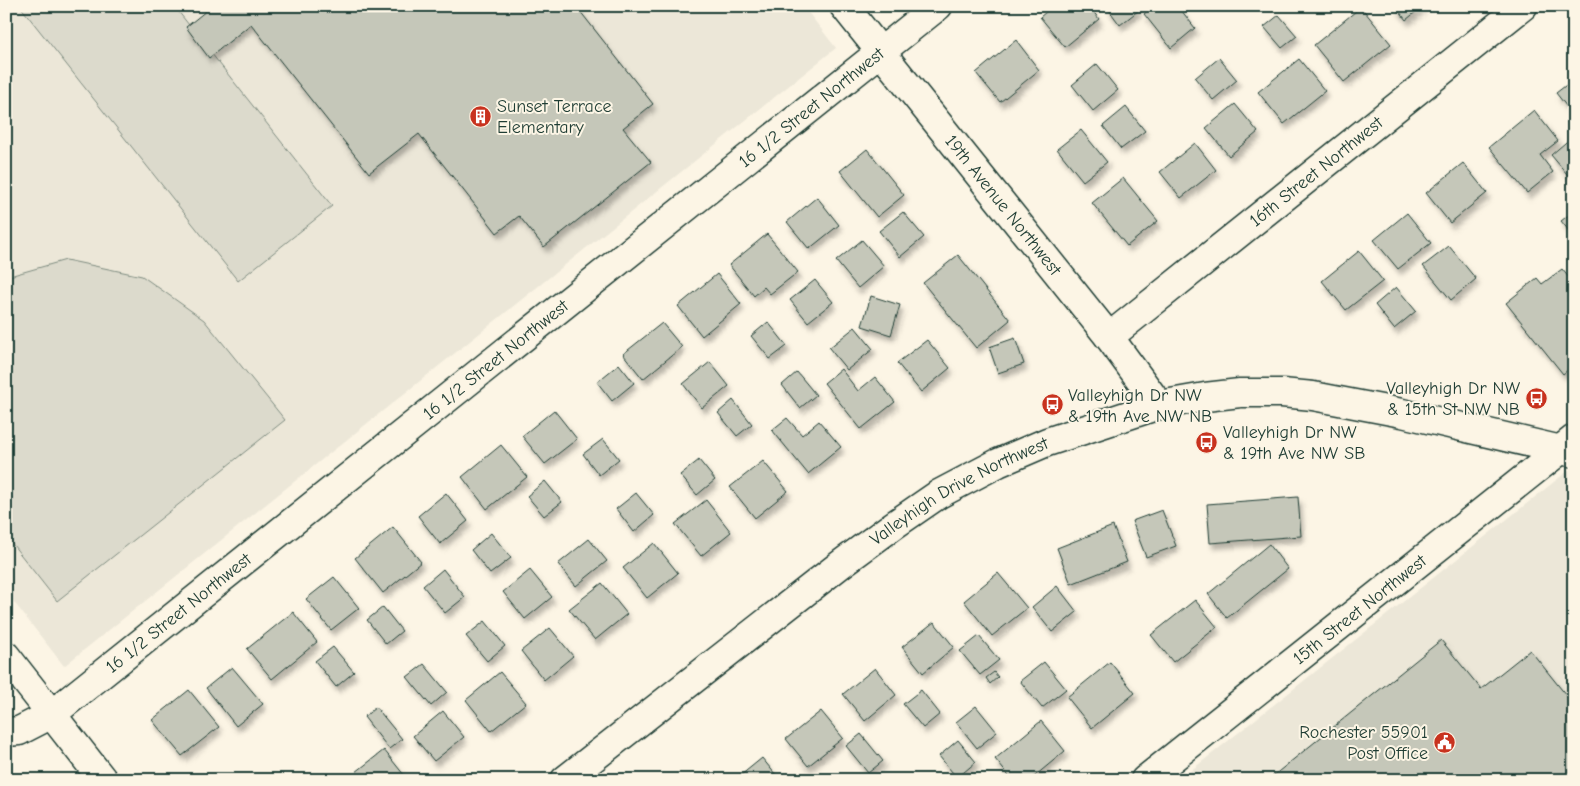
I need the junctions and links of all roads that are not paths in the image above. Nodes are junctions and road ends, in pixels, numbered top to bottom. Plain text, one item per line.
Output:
1 (844, 6) edge
2 (938, 6) edge
3 (1522, 6) edge
4 (881, 53) junction
5 (1109, 337) junction
6 (1159, 405) junction
7 (1569, 447) edge
8 (6, 656) edge
9 (52, 714) junction
10 (6, 732) edge
11 (103, 780) edge
12 (565, 780) edge
13 (1145, 780) edge

1 - 4 street, 19th Avenue Northwest
2 - 4 street, 16 1/2 Street Northwest
3 - 5 street, 16th Street Northwest
4 - 5 street, 19th Avenue Northwest
4 - 9 street, 16 1/2 Street Northwest
5 - 6 street, 19th Avenue Northwest
6 - 7 street, Valleyhigh Drive Northwest
6 - 12 street, Valleyhigh Drive Northwest
7 - 13 street, 15th Street Northwest
8 - 9 street
9 - 10 street, 16 1/2 Street Northwest
9 - 11 street

